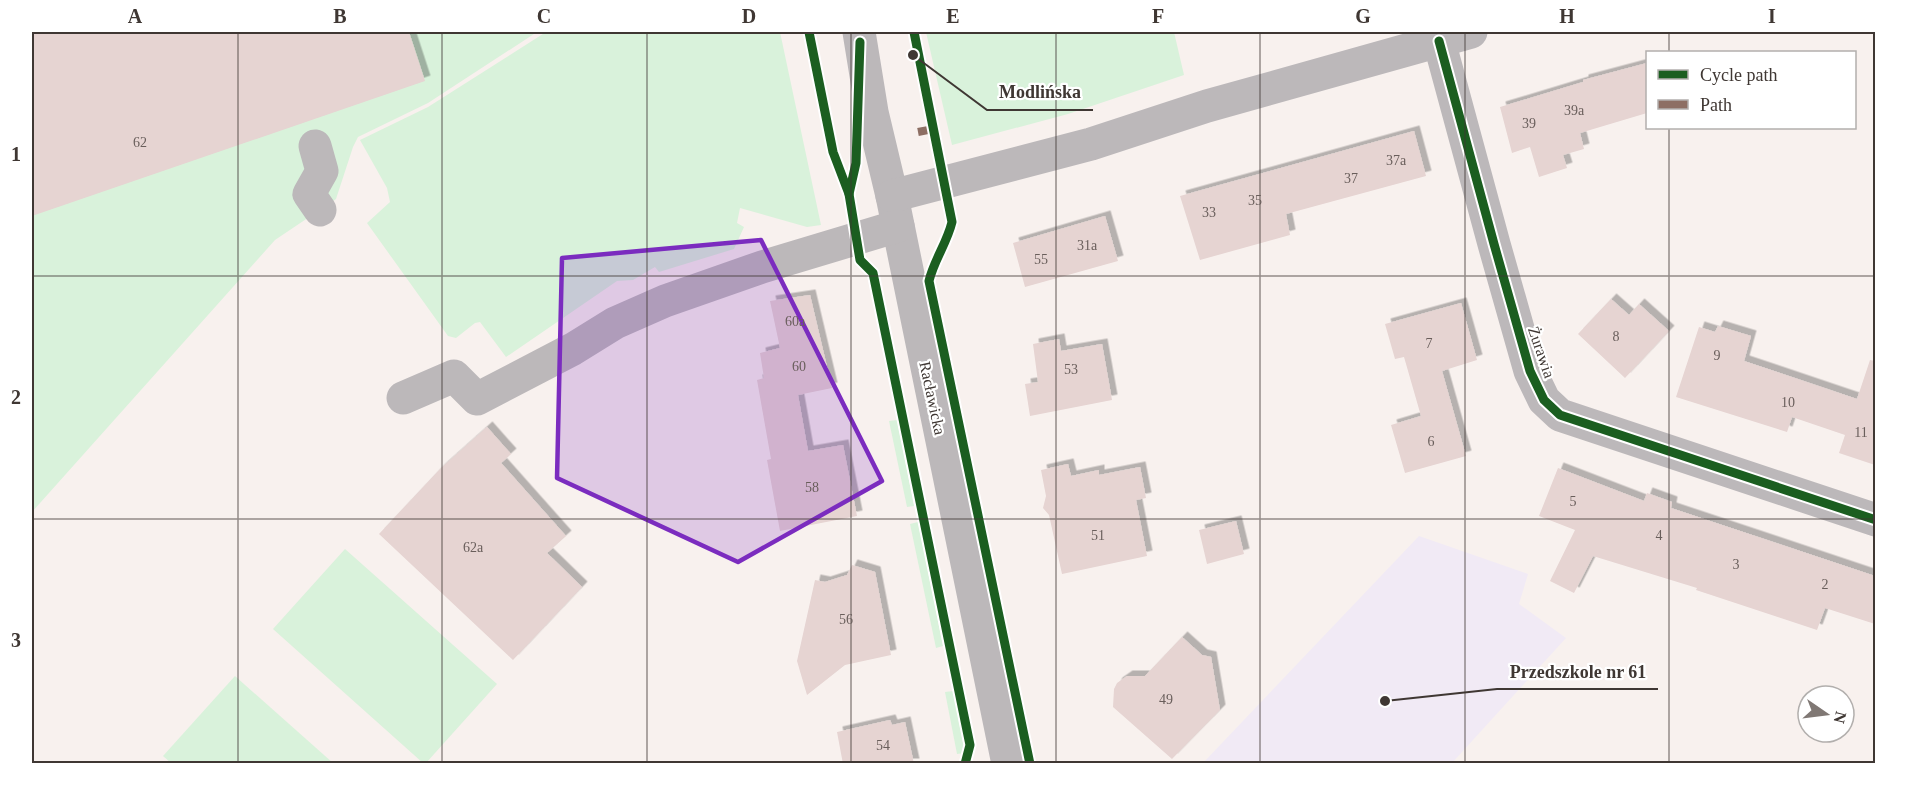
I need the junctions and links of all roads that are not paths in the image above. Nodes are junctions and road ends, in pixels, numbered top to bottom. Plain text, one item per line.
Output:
1 (859, 32) edge
2 (1470, 32) edge
3 (1439, 41) junction
4 (315, 146) dead end
5 (320, 210) dead end
6 (895, 211) junction
7 (403, 398) dead end
8 (1875, 520) edge
9 (1008, 764) edge

1 - 6 street, Racławicka
2 - 3 street
3 - 6 street
3 - 8 street, Żurawia
4 - 5 street
6 - 7 street
6 - 9 street, Racławicka

